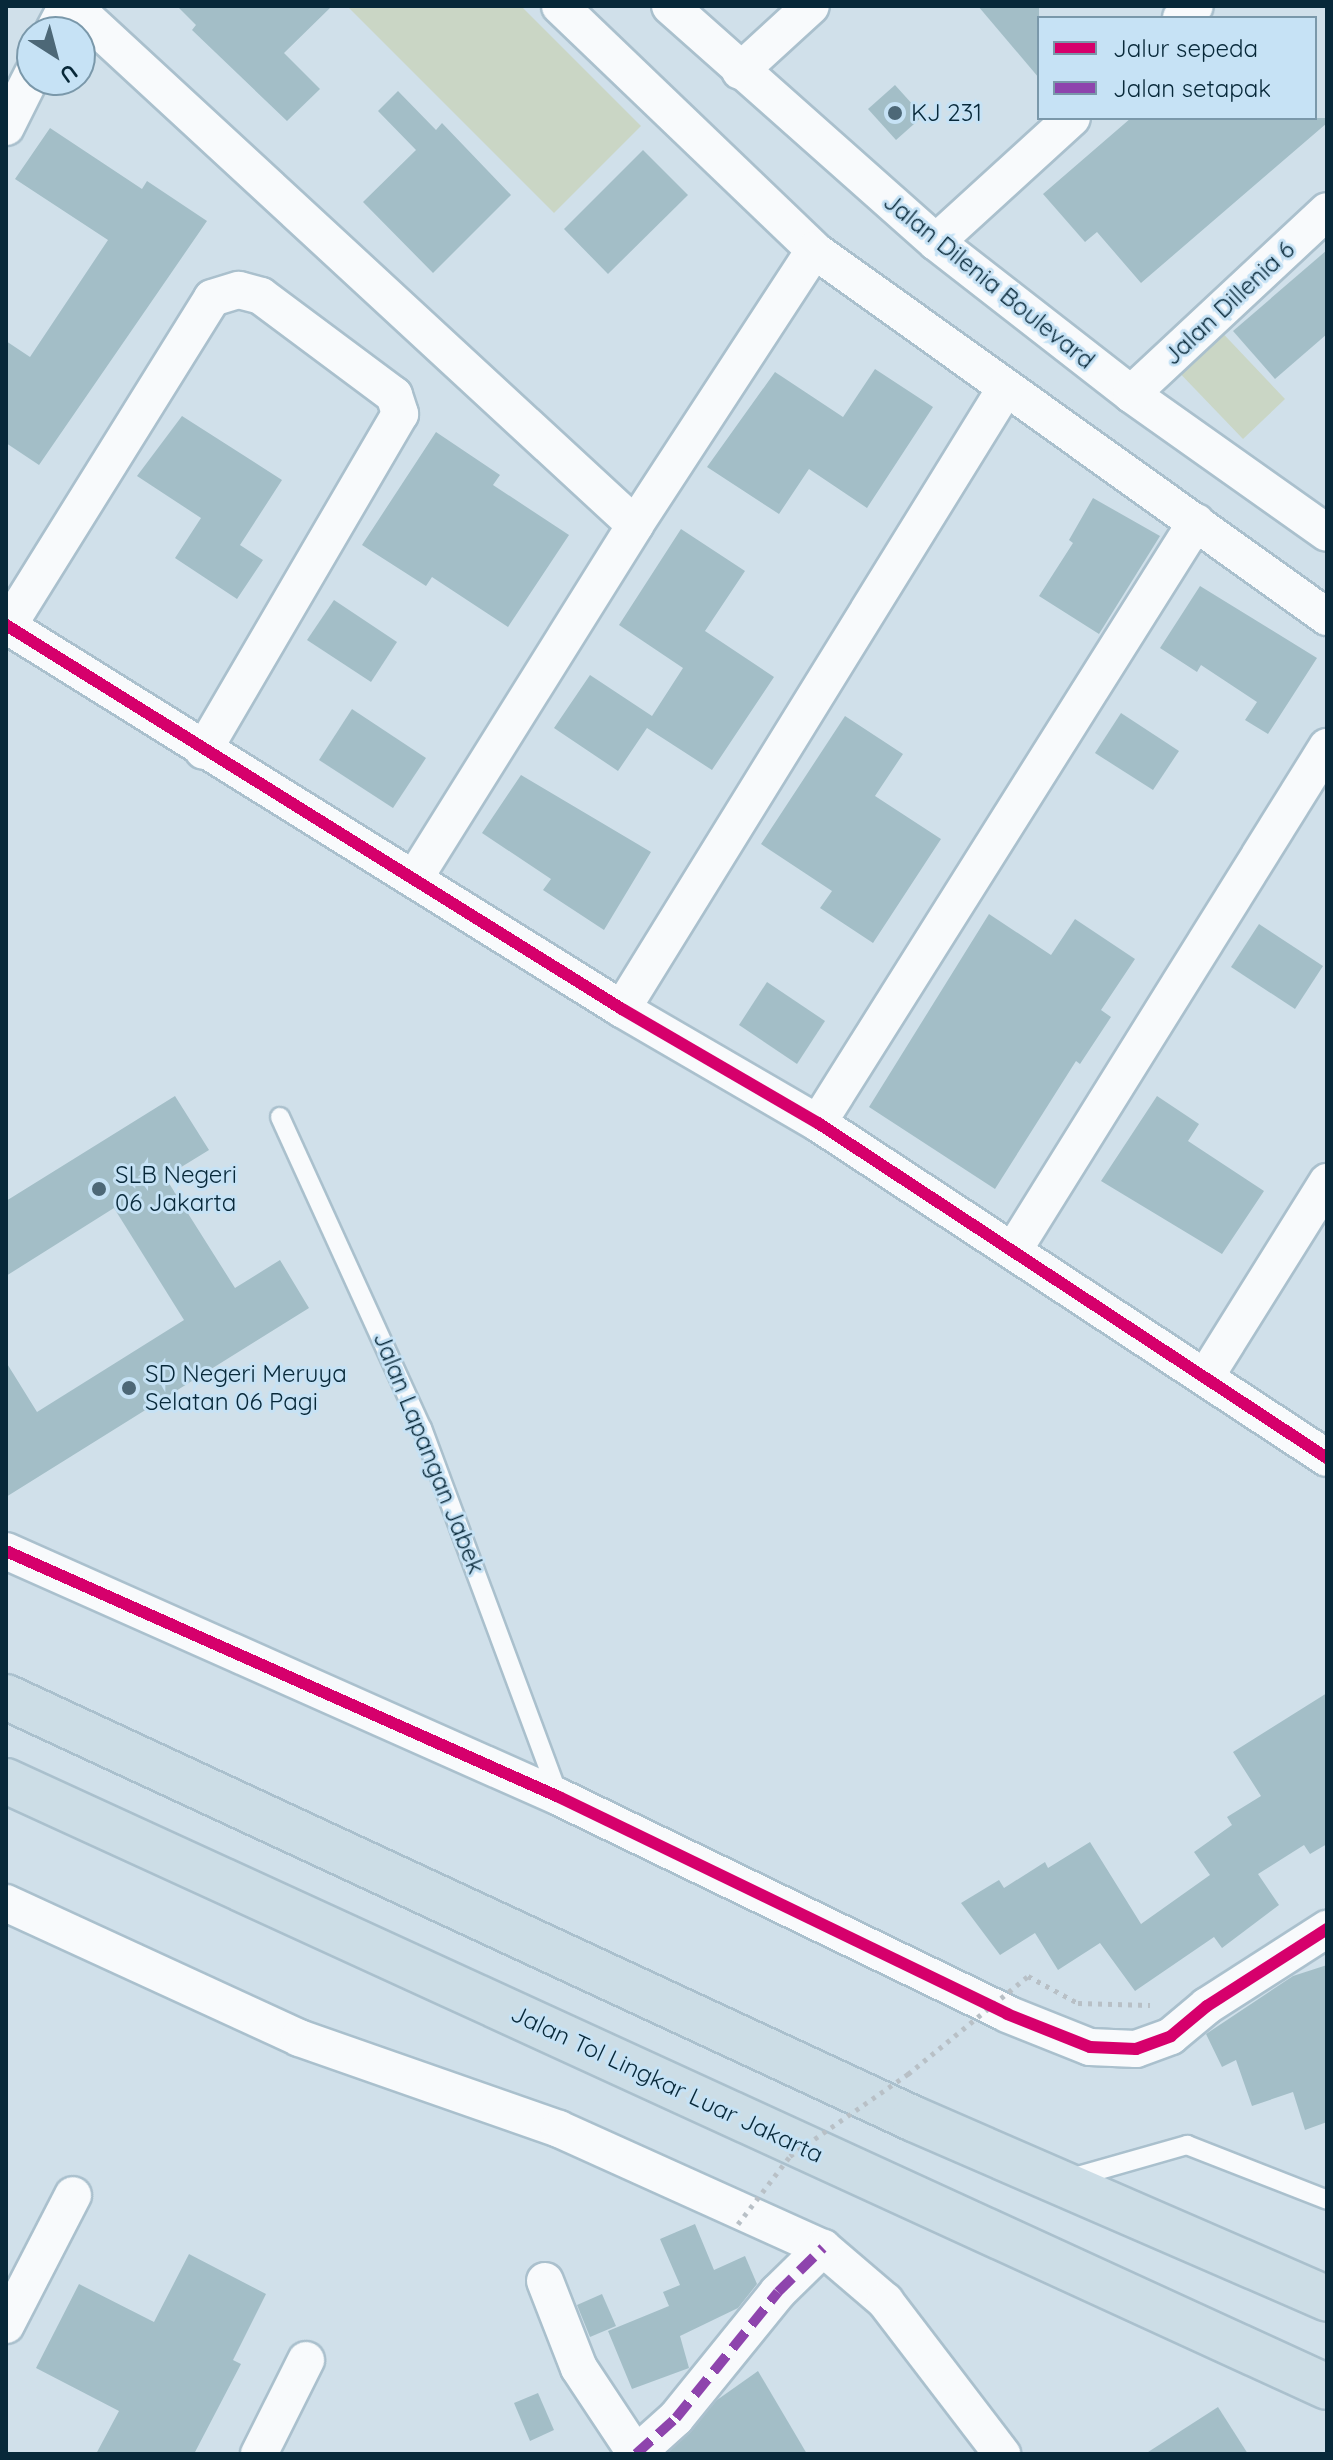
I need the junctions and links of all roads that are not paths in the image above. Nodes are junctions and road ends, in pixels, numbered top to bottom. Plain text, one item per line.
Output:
1 (73, 6) edge
2 (560, 6) edge
3 (670, 6) edge
4 (811, 6) edge
5 (740, 71) junction
6 (22, 96) edge
7 (1070, 120) edge
8 (6, 127) edge
9 (1327, 211) edge
10 (936, 242) junction
11 (814, 250) junction
12 (1005, 389) junction
13 (1131, 394) junction
14 (1196, 522) junction
15 (635, 525) junction
16 (1327, 533) edge
17 (1327, 617) edge
18 (7, 626) edge
19 (1327, 747) edge
20 (203, 751) junction
21 (414, 879) junction
22 (622, 1009) junction
23 (280, 1117) dead end
24 (818, 1123) junction
25 (1327, 1182) edge
26 (1013, 1251) junction
27 (1206, 1376) junction
28 (1327, 1458) edge
29 (6, 1551) edge
30 (6, 1697) edge
31 (6, 1781) edge
32 (559, 1797) junction
33 (6, 1903) edge
34 (1327, 1929) edge
35 (1061, 2182) junction
36 (73, 2195) dead end
37 (1327, 2200) edge
38 (823, 2248) junction
39 (545, 2281) dead end
40 (1327, 2299) edge
41 (6, 2325) edge
42 (306, 2360) dead end
43 (1327, 2387) edge
44 (259, 2454) edge
45 (636, 2454) edge
46 (1002, 2454) edge

1 - 15 street
2 - 11 street
3 - 5 street, Jalan Dilenia Boulevard
4 - 5 street
5 - 10 street, Jalan Dilenia Boulevard
6 - 8 street
7 - 10 street
9 - 13 street, Jalan Dillenia 6
10 - 13 street, Jalan Dilenia Boulevard
11 - 12 street
11 - 15 street
12 - 14 street
12 - 22 street
13 - 16 street, Jalan Dilenia Boulevard
14 - 17 street
14 - 24 street
15 - 21 street
18 - 20 street
18 - 20 street
19 - 26 street
20 - 21 street
21 - 22 street
22 - 24 street
23 - 32 lane, Jalan Lapangan Jabek
24 - 26 street
25 - 27 street
26 - 27 street
27 - 28 street
29 - 32 street
30 - 35 highway
31 - 43 highway, Jalan Tol Lingkar Luar Jakarta
32 - 34 street
33 - 38 street
35 - 37 lane
35 - 40 highway
36 - 41 street
38 - 45 street
38 - 46 street
39 - 45 street
42 - 44 street

